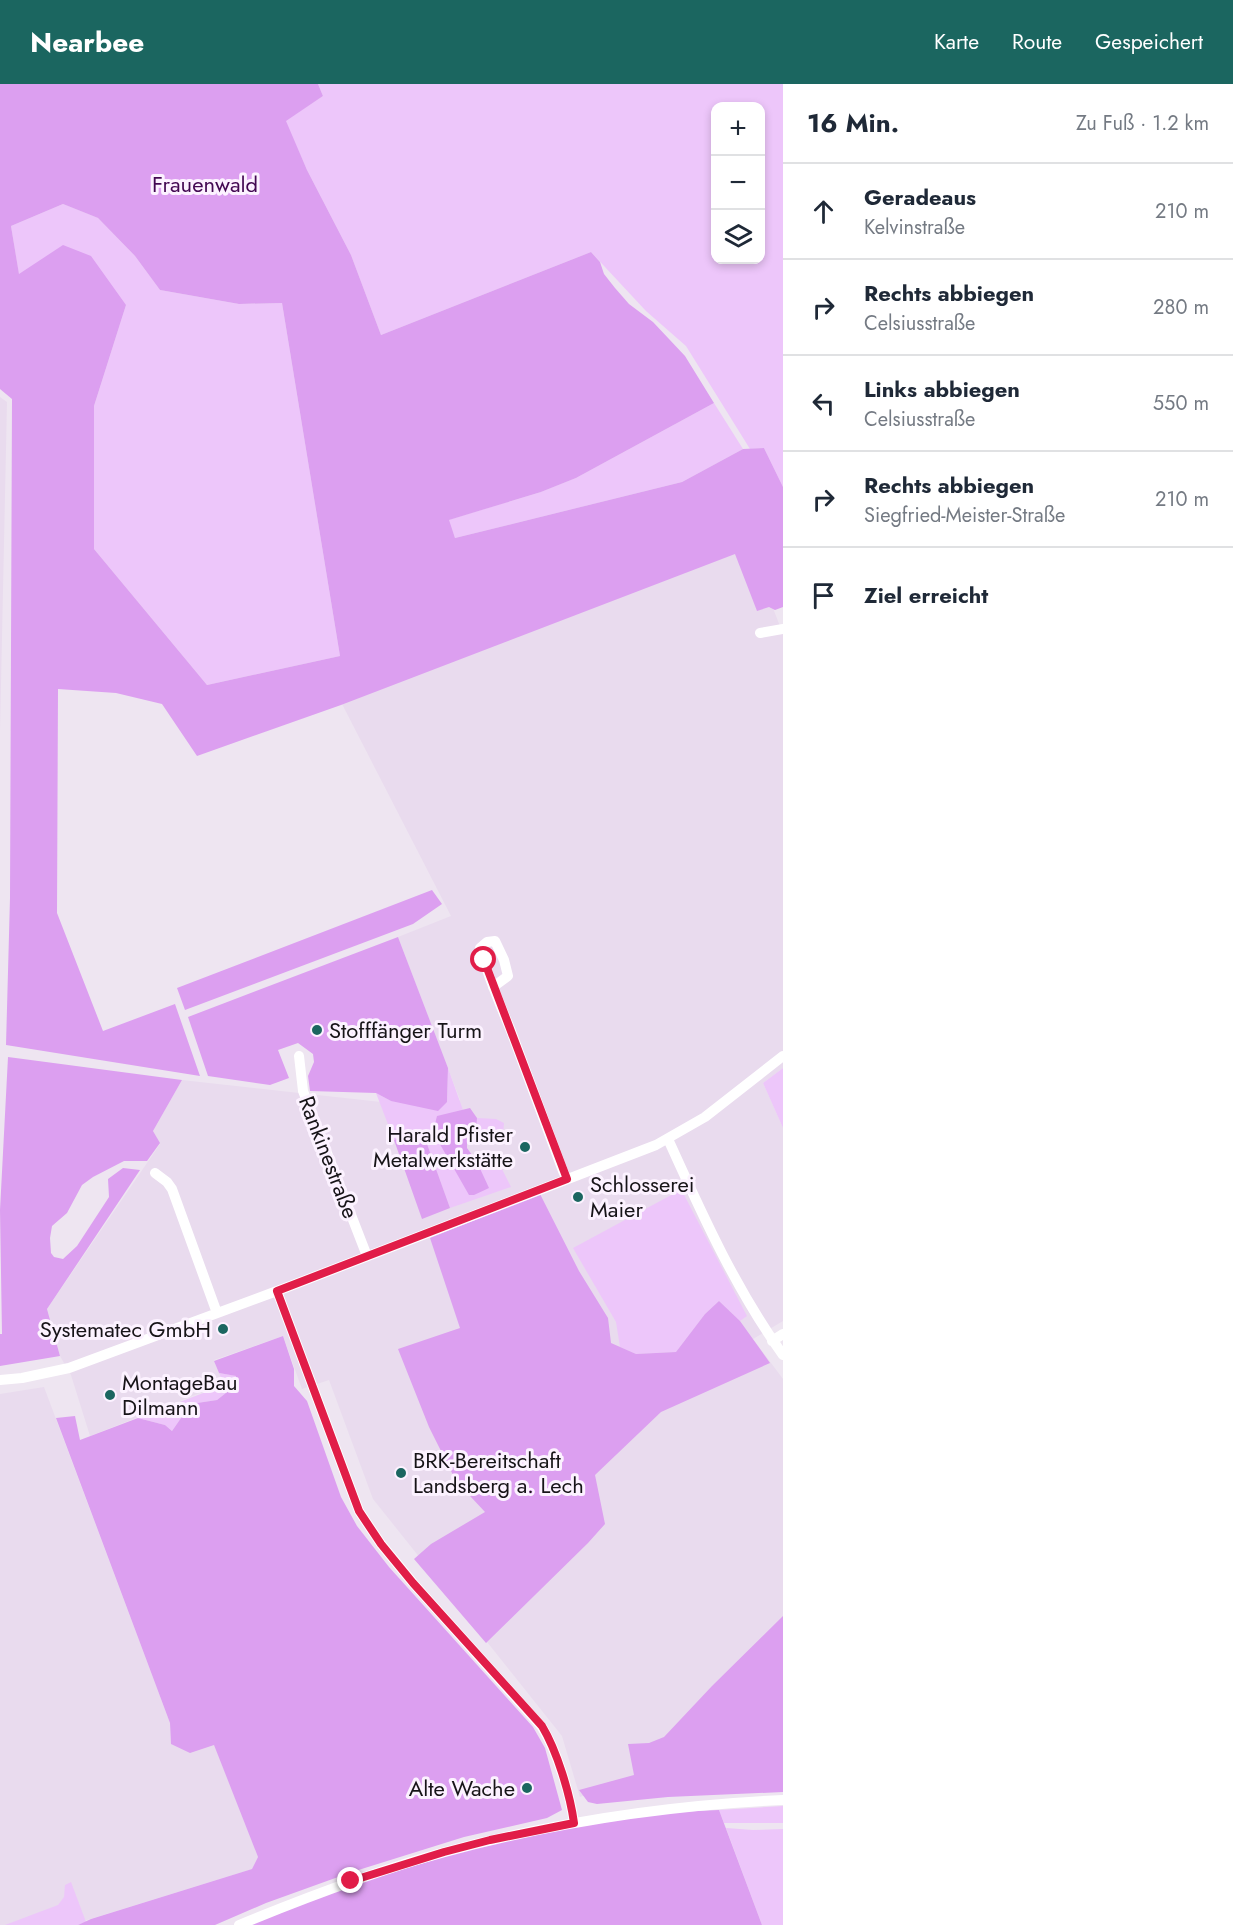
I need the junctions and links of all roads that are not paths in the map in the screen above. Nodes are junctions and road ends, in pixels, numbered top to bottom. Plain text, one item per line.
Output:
1 (783, 629) edge
2 (760, 633) dead end
3 (493, 987) dead end
4 (299, 1056) dead end
5 (783, 1056) edge
6 (668, 1139) junction
7 (155, 1173) dead end
8 (567, 1179) junction
9 (367, 1256) junction
10 (277, 1291) junction
11 (217, 1313) junction
12 (783, 1334) edge
13 (772, 1341) junction
14 (783, 1355) edge
15 (0, 1380) edge
16 (783, 1800) edge
17 (574, 1823) junction
18 (239, 1925) edge

1 - 2 street
3 - 8 street
4 - 9 street, Rankinestraße
5 - 6 street
6 - 8 street
6 - 13 street
7 - 11 street
8 - 9 street
9 - 10 street
10 - 11 street
10 - 17 street
11 - 15 street
12 - 13 street
13 - 14 street
16 - 17 street
17 - 18 street

